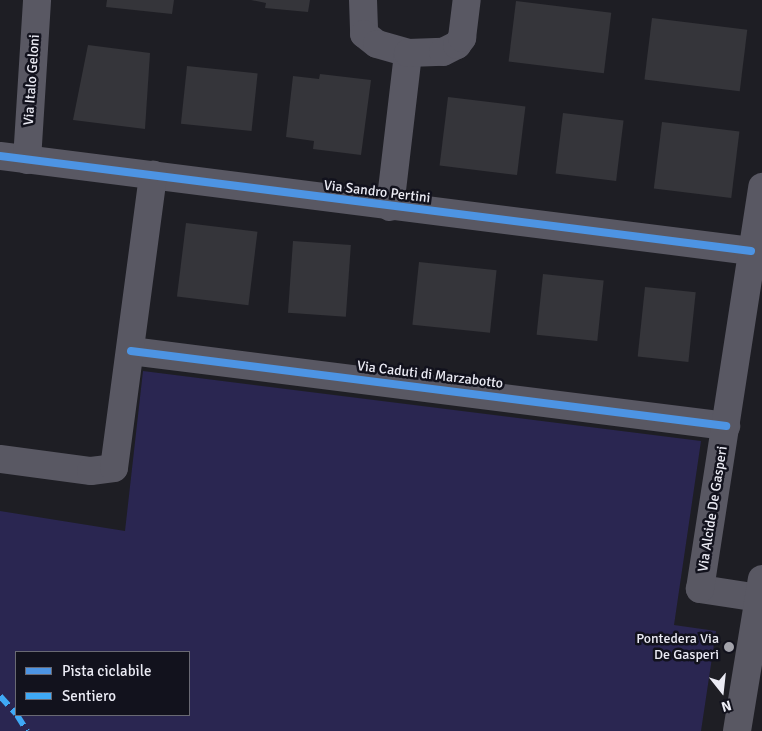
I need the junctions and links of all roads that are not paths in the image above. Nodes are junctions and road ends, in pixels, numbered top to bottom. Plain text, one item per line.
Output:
1 (37, 0) edge
2 (363, 0) edge
3 (467, 0) edge
4 (408, 52) junction
5 (0, 156) edge
6 (27, 160) junction
7 (153, 175) junction
8 (762, 187) edge
9 (390, 207) junction
10 (757, 243) edge
11 (762, 283) edge
12 (131, 351) junction
13 (726, 426) junction
14 (0, 459) edge
15 (760, 588) edge
16 (737, 731) edge

1 - 6 street, Via Italo Geloni
2 - 4 street
3 - 4 street
4 - 9 street
5 - 6 street, Via Sandro Pertini
6 - 7 street, Via Sandro Pertini
7 - 9 street, Via Sandro Pertini
7 - 12 street
8 - 10 street, Via Alcide De Gasperi
9 - 10 street, Via Sandro Pertini
10 - 11 street, Via Alcide De Gasperi
10 - 13 street, Via Alcide De Gasperi
12 - 13 street, Via Caduti di Marzabotto
12 - 14 street
13 - 15 street, Via Alcide De Gasperi
15 - 16 street, Via Alcide De Gasperi

